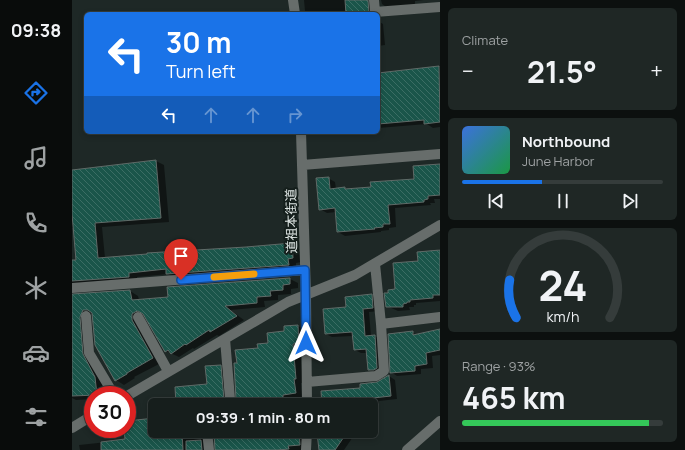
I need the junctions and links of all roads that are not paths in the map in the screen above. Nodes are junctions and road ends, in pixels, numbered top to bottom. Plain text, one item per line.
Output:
1 (293, 0) edge
2 (374, 0) edge
3 (440, 7) edge
4 (295, 12) edge
5 (301, 134) edge
6 (440, 154) edge
7 (302, 165) junction
8 (440, 225) edge
9 (375, 264) junction
10 (305, 270) junction
11 (72, 288) edge
12 (306, 295) junction
13 (86, 316) dead end
14 (138, 317) dead end
15 (440, 317) edge
16 (381, 324) junction
17 (225, 339) junction
18 (168, 371) junction
19 (307, 382) junction
20 (109, 386) edge
21 (136, 391) edge
22 (230, 398) edge
23 (307, 398) edge
24 (440, 420) edge
25 (84, 421) edge
26 (72, 428) edge
27 (208, 438) edge
28 (307, 438) edge
29 (209, 450) edge
30 (306, 450) edge
31 (407, 450) edge

1 - 4 street
2 - 3 street
5 - 7 street, 道祖本街道
6 - 7 street
7 - 10 street, 道祖本街道
8 - 9 street
9 - 12 street
9 - 16 street
10 - 11 street
10 - 12 street, 道祖本街道
12 - 17 street
12 - 19 street, 道祖本街道
13 - 20 street
14 - 18 street
15 - 16 street
16 - 19 street
17 - 18 street
17 - 22 street
18 - 21 street
19 - 23 street, 道祖本街道
24 - 31 street
25 - 26 street
27 - 29 street
28 - 30 street

